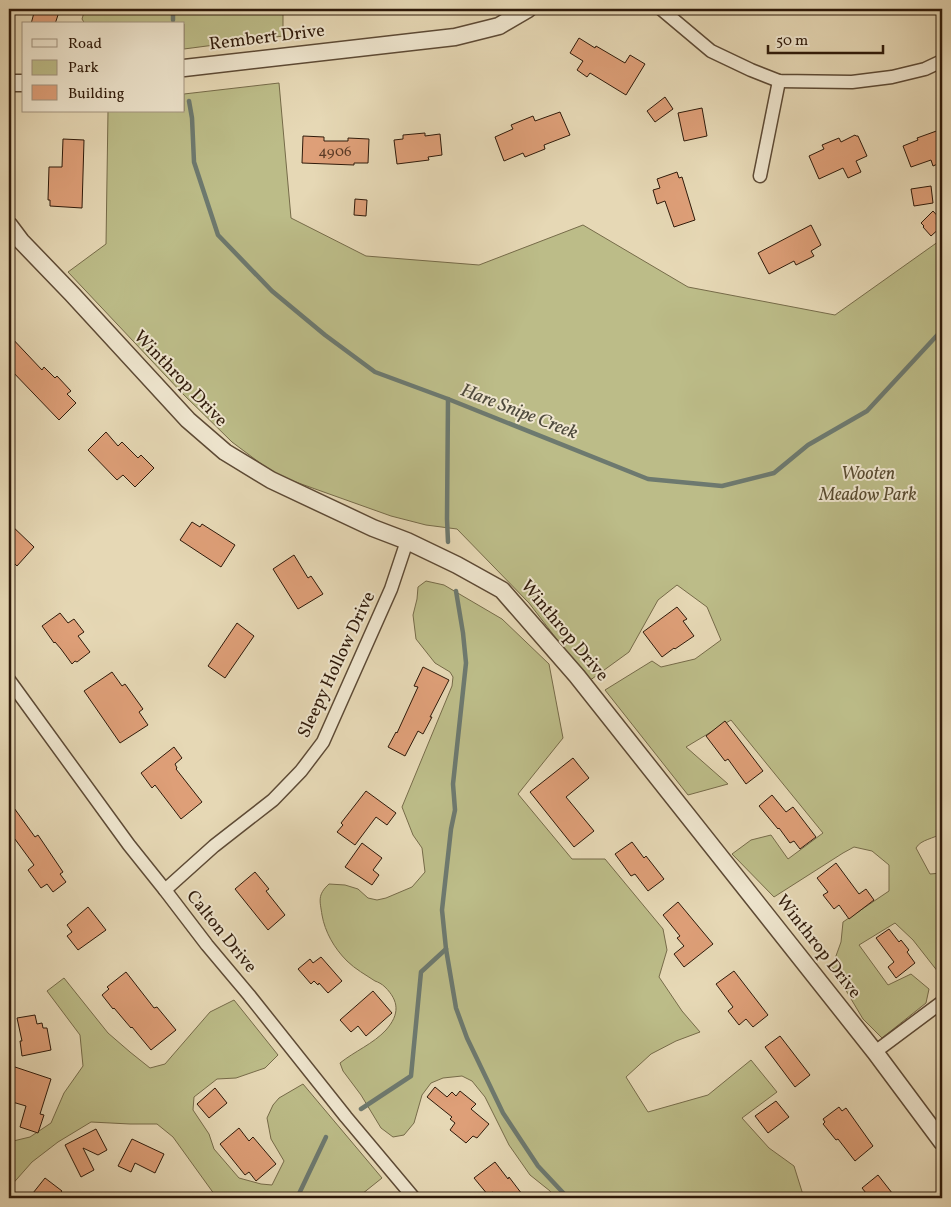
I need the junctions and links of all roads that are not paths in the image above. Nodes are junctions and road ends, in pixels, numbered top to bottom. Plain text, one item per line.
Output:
1 (528, 9) edge
2 (661, 9) edge
3 (942, 61) edge
4 (185, 68) edge
5 (779, 81) junction
6 (9, 83) edge
7 (22, 83) edge
8 (760, 176) dead end
9 (9, 225) edge
10 (407, 541) junction
11 (9, 680) edge
12 (165, 890) junction
13 (942, 1002) edge
14 (875, 1052) junction
15 (942, 1142) edge
16 (414, 1198) edge

1 - 4 street, Rembert Drive
2 - 5 street
3 - 5 street
5 - 8 street
6 - 7 street
9 - 10 street, Winthrop Drive
10 - 12 street, Sleepy Hollow Drive
10 - 14 street, Winthrop Drive
11 - 12 street, Calton Drive
12 - 16 street, Calton Drive
13 - 14 street
14 - 15 street, Winthrop Drive

